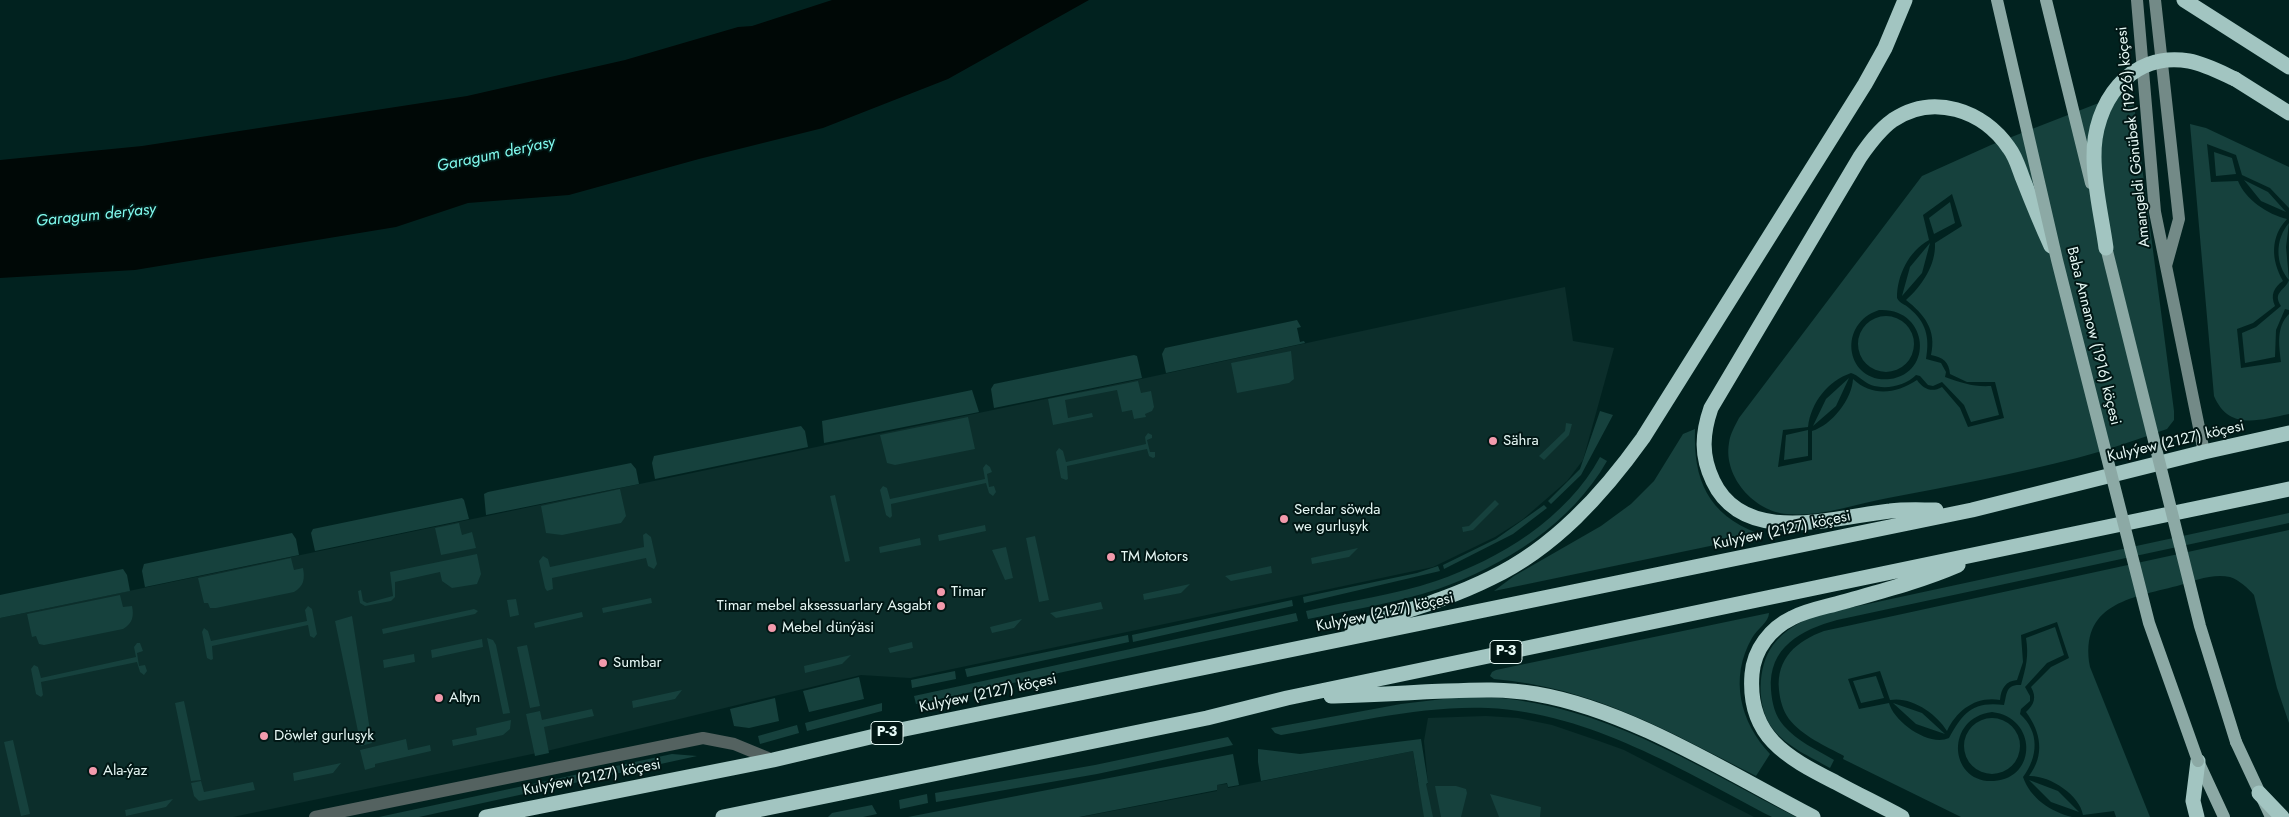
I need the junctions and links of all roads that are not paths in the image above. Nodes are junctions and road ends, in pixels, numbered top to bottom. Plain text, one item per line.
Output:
1 (1906, 0) edge
2 (1997, 0) edge
3 (2046, 0) edge
4 (2137, 0) edge
5 (2155, 0) edge
6 (2184, 0) edge
7 (2289, 66) edge
8 (2289, 114) edge
9 (2106, 248) junction
10 (2056, 260) junction
11 (2165, 270) junction
12 (2289, 434) edge
13 (2204, 452) junction
14 (2289, 489) edge
15 (1972, 510) junction
16 (1993, 551) junction
17 (1289, 650) junction
18 (1287, 698) junction
19 (773, 760) junction
20 (2198, 762) junction
21 (2259, 793) junction
22 (778, 806) junction
23 (315, 817) edge
24 (486, 817) edge
25 (723, 817) edge
26 (768, 817) edge
27 (1813, 817) edge
28 (1902, 817) edge
29 (2197, 817) edge
30 (2224, 817) edge
31 (2270, 817) edge
32 (2282, 817) edge

1 - 17 highway
2 - 10 main road, Baba Annanow (1916) köçesi, bridge
3 - 9 main road, bridge
4 - 11 street, Amangeldi Gönübek (1926) köçesi
5 - 11 street, Amangeldi Gönübek (1926) köçesi
6 - 7 highway
8 - 9 highway, bridge
9 - 21 main road, bridge
10 - 15 highway, bridge
10 - 20 main road, Baba Annanow (1916) köçesi, bridge
11 - 13 street, Amangeldi Gönübek (1926) köçesi
12 - 13 highway, Kulyýew (2127) köçesi / P-3
13 - 15 highway, Kulyýew (2127) köçesi / P-3
14 - 16 highway, P-3
15 - 17 highway, Kulyýew (2127) köçesi / P-3
16 - 18 highway, P-3
16 - 28 highway
17 - 19 highway, Kulyýew (2127) köçesi / P-3
18 - 22 highway, P-3
18 - 27 highway
19 - 23 street
19 - 24 highway, Kulyýew (2127) köçesi / P-3
20 - 29 highway
20 - 30 main road, Baba Annanow (1916) köçesi
21 - 31 main road
21 - 32 highway
22 - 25 highway, P-3
22 - 26 street

